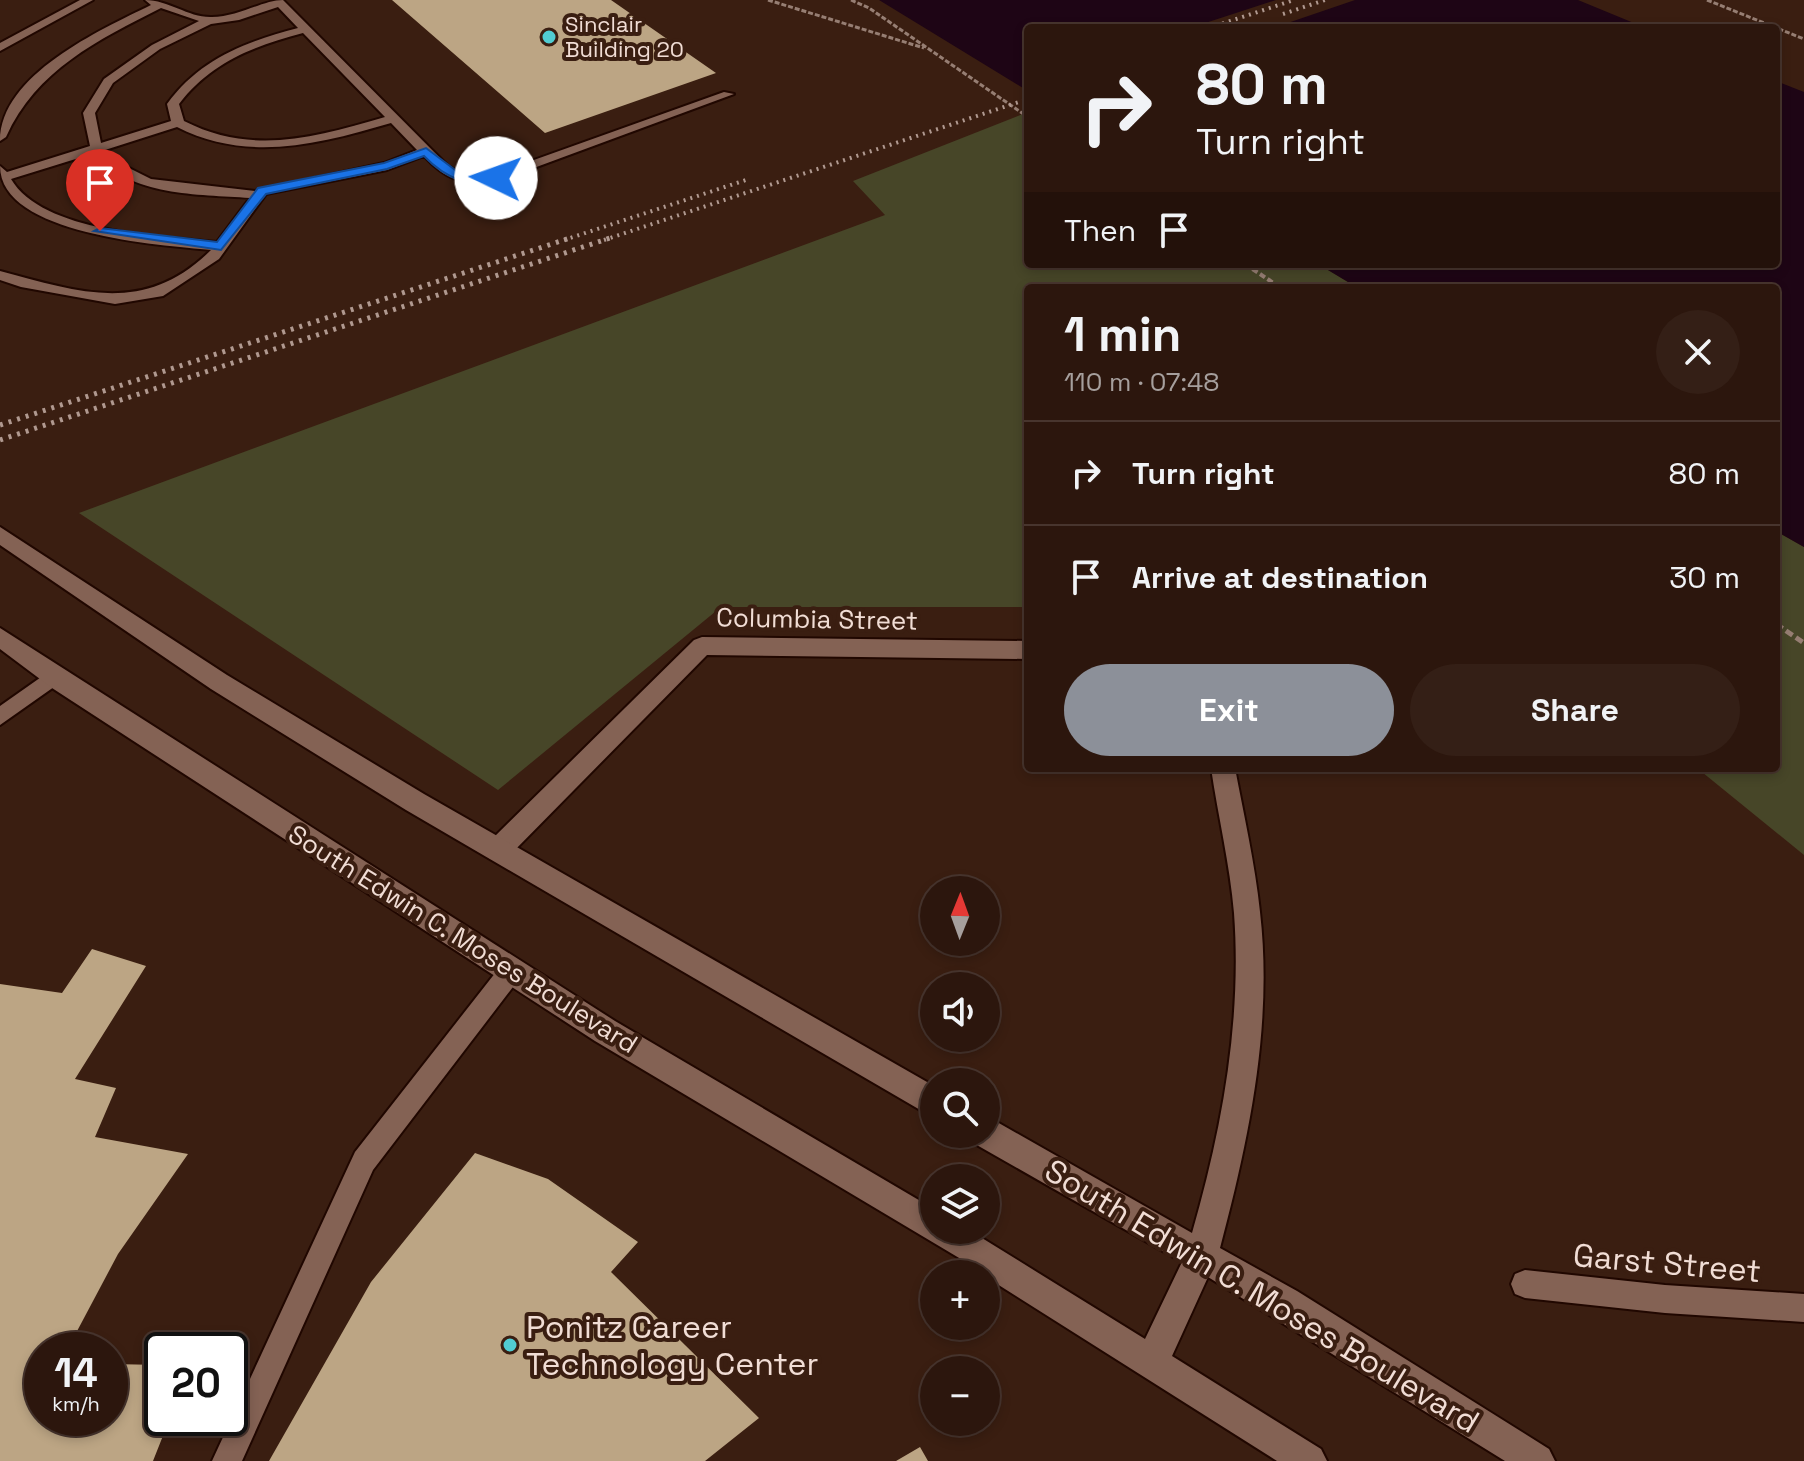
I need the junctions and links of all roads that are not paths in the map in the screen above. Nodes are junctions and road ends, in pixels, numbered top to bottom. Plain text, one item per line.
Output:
1 (88, 0) edge
2 (146, 0) edge
3 (279, 1) edge
4 (161, 4) junction
5 (208, 21) junction
6 (306, 29) junction
7 (0, 48) edge
8 (728, 94) dead end
9 (393, 119) junction
10 (178, 123) junction
11 (0, 137) edge
12 (97, 149) junction
13 (426, 151) junction
14 (1, 175) edge
15 (256, 195) junction
16 (221, 247) junction
17 (0, 275) edge
18 (0, 535) edge
19 (0, 637) edge
20 (1024, 650) edge
21 (54, 676) junction
22 (0, 717) edge
23 (1224, 772) edge
24 (498, 850) junction
25 (511, 971) junction
26 (920, 1095) edge
27 (1000, 1141) edge
28 (920, 1219) edge
29 (962, 1244) edge
30 (1202, 1255) junction
31 (1525, 1284) dead end
32 (1804, 1308) edge
33 (1152, 1362) junction
34 (227, 1461) edge
35 (1309, 1461) edge
36 (1537, 1461) edge

1 - 7 lane
2 - 4 lane
3 - 5 lane
3 - 6 lane
4 - 5 lane
4 - 11 lane
5 - 12 lane
6 - 9 lane
6 - 10 lane
8 - 13 lane
9 - 10 lane
9 - 13 lane
10 - 12 lane
12 - 14 lane
12 - 15 lane
13 - 15 lane
14 - 16 lane
15 - 16 lane
16 - 17 lane
18 - 24 main road
19 - 21 main road, South Edwin C. Moses Boulevard
20 - 24 main road, Columbia Street
21 - 22 lane
21 - 25 main road, South Edwin C. Moses Boulevard
23 - 30 main road
24 - 26 main road
25 - 28 main road, South Edwin C. Moses Boulevard
25 - 34 lane
27 - 30 main road, South Edwin C. Moses Boulevard
29 - 33 main road
30 - 33 main road
30 - 36 main road, South Edwin C. Moses Boulevard
31 - 32 lane, Garst Street
33 - 35 main road

